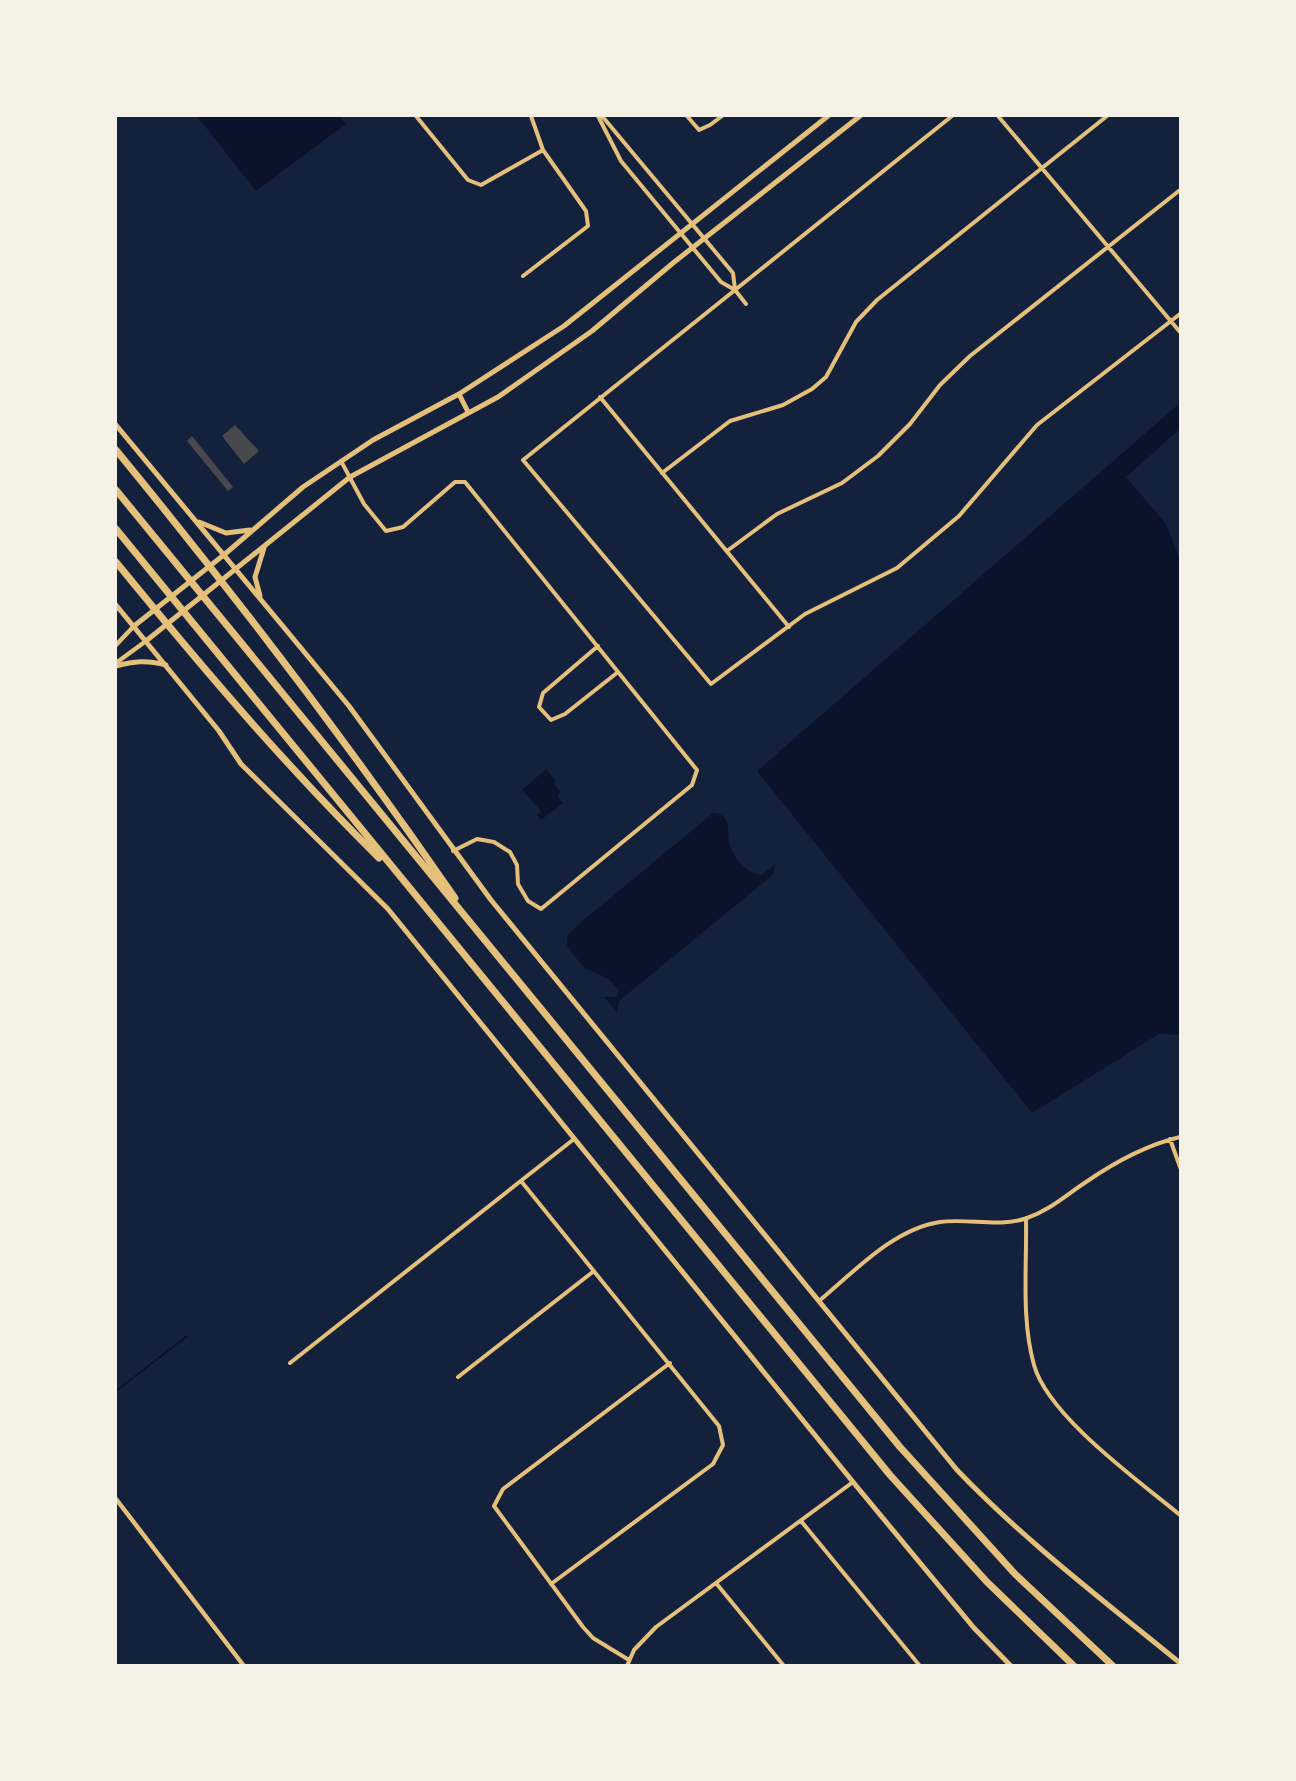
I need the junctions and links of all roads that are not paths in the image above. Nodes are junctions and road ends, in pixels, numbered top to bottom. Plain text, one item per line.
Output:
1 (416, 116) edge
2 (531, 116) edge
3 (600, 116) edge
4 (687, 116) edge
5 (722, 116) edge
6 (828, 116) edge
7 (860, 116) edge
8 (952, 116) edge
9 (998, 116) edge
10 (1107, 116) edge
11 (543, 150) junction
12 (1042, 168) junction
13 (1180, 190) edge
14 (691, 223) junction
15 (680, 232) junction
16 (704, 239) junction
17 (692, 247) junction
18 (1108, 248) junction
19 (523, 276) dead end
20 (735, 290) junction
21 (746, 304) dead end
22 (1180, 314) edge
23 (1170, 322) junction
24 (1180, 332) edge
25 (459, 394) junction
26 (600, 398) junction
27 (468, 412) junction
28 (116, 425) edge
29 (116, 450) edge
30 (341, 461) junction
31 (662, 473) junction
32 (350, 477) junction
33 (116, 489) edge
34 (197, 521) junction
35 (116, 529) edge
36 (252, 530) junction
37 (265, 546) junction
38 (727, 551) junction
39 (225, 554) junction
40 (116, 562) edge
41 (237, 569) junction
42 (261, 598) junction
43 (116, 605) edge
44 (134, 626) junction
45 (789, 627) junction
46 (146, 641) junction
47 (116, 645) edge
48 (598, 646) junction
49 (116, 665) edge
50 (166, 665) junction
51 (618, 672) junction
52 (453, 851) junction
53 (404, 883) junction
54 (483, 940) junction
55 (1180, 1137) edge
56 (574, 1139) junction
57 (1170, 1139) junction
58 (1180, 1167) edge
59 (521, 1181) junction
60 (1026, 1218) junction
61 (594, 1271) junction
62 (819, 1301) junction
63 (290, 1363) dead end
64 (669, 1363) junction
65 (458, 1377) dead end
66 (853, 1482) junction
67 (116, 1499) edge
68 (1180, 1515) edge
69 (801, 1521) junction
70 (716, 1583) junction
71 (551, 1584) junction
72 (628, 1663) edge
73 (1180, 1664) edge
74 (244, 1665) edge
75 (784, 1665) edge
76 (920, 1665) edge
77 (1011, 1665) edge
78 (1074, 1665) edge
79 (1113, 1665) edge

1 - 11 street
2 - 11 street
3 - 14 street
3 - 15 street
4 - 5 street
6 - 14 main road
7 - 16 main road
8 - 20 street
9 - 12 street
10 - 12 street
11 - 19 street
12 - 18 street
12 - 31 street
13 - 18 street
14 - 15 main road
14 - 16 street
15 - 17 street
15 - 25 main road
16 - 17 main road
16 - 20 street
17 - 20 street
17 - 27 main road
18 - 23 street
18 - 38 street
20 - 21 street
20 - 26 street
22 - 23 street
23 - 24 street
23 - 45 street
25 - 27 main road
25 - 30 main road
26 - 31 street
26 - 45 street
27 - 32 main road
28 - 34 main road
29 - 54 highway
30 - 32 street
30 - 36 main road
31 - 38 street
32 - 37 main road
32 - 48 street
33 - 54 highway
34 - 36 main road
34 - 39 main road
35 - 53 highway
36 - 39 main road
37 - 41 main road
37 - 42 main road
38 - 45 street
39 - 41 main road
39 - 44 main road
40 - 53 highway
41 - 42 main road
41 - 46 main road
42 - 52 main road
43 - 44 main road
44 - 46 main road
44 - 47 street
46 - 49 street
46 - 50 main road
48 - 51 street
48 - 51 street
49 - 50 main road
50 - 56 main road
51 - 52 street
52 - 62 main road
53 - 78 highway
54 - 79 highway
55 - 57 street
56 - 59 street
56 - 66 main road
57 - 58 street
57 - 60 street
59 - 61 street
59 - 63 street
60 - 62 street
60 - 68 street
61 - 64 street
61 - 65 street
62 - 73 main road
64 - 71 street
64 - 71 street
66 - 69 street
66 - 77 main road
67 - 74 street
69 - 70 street
69 - 76 street
70 - 72 street
70 - 75 street
71 - 72 street

